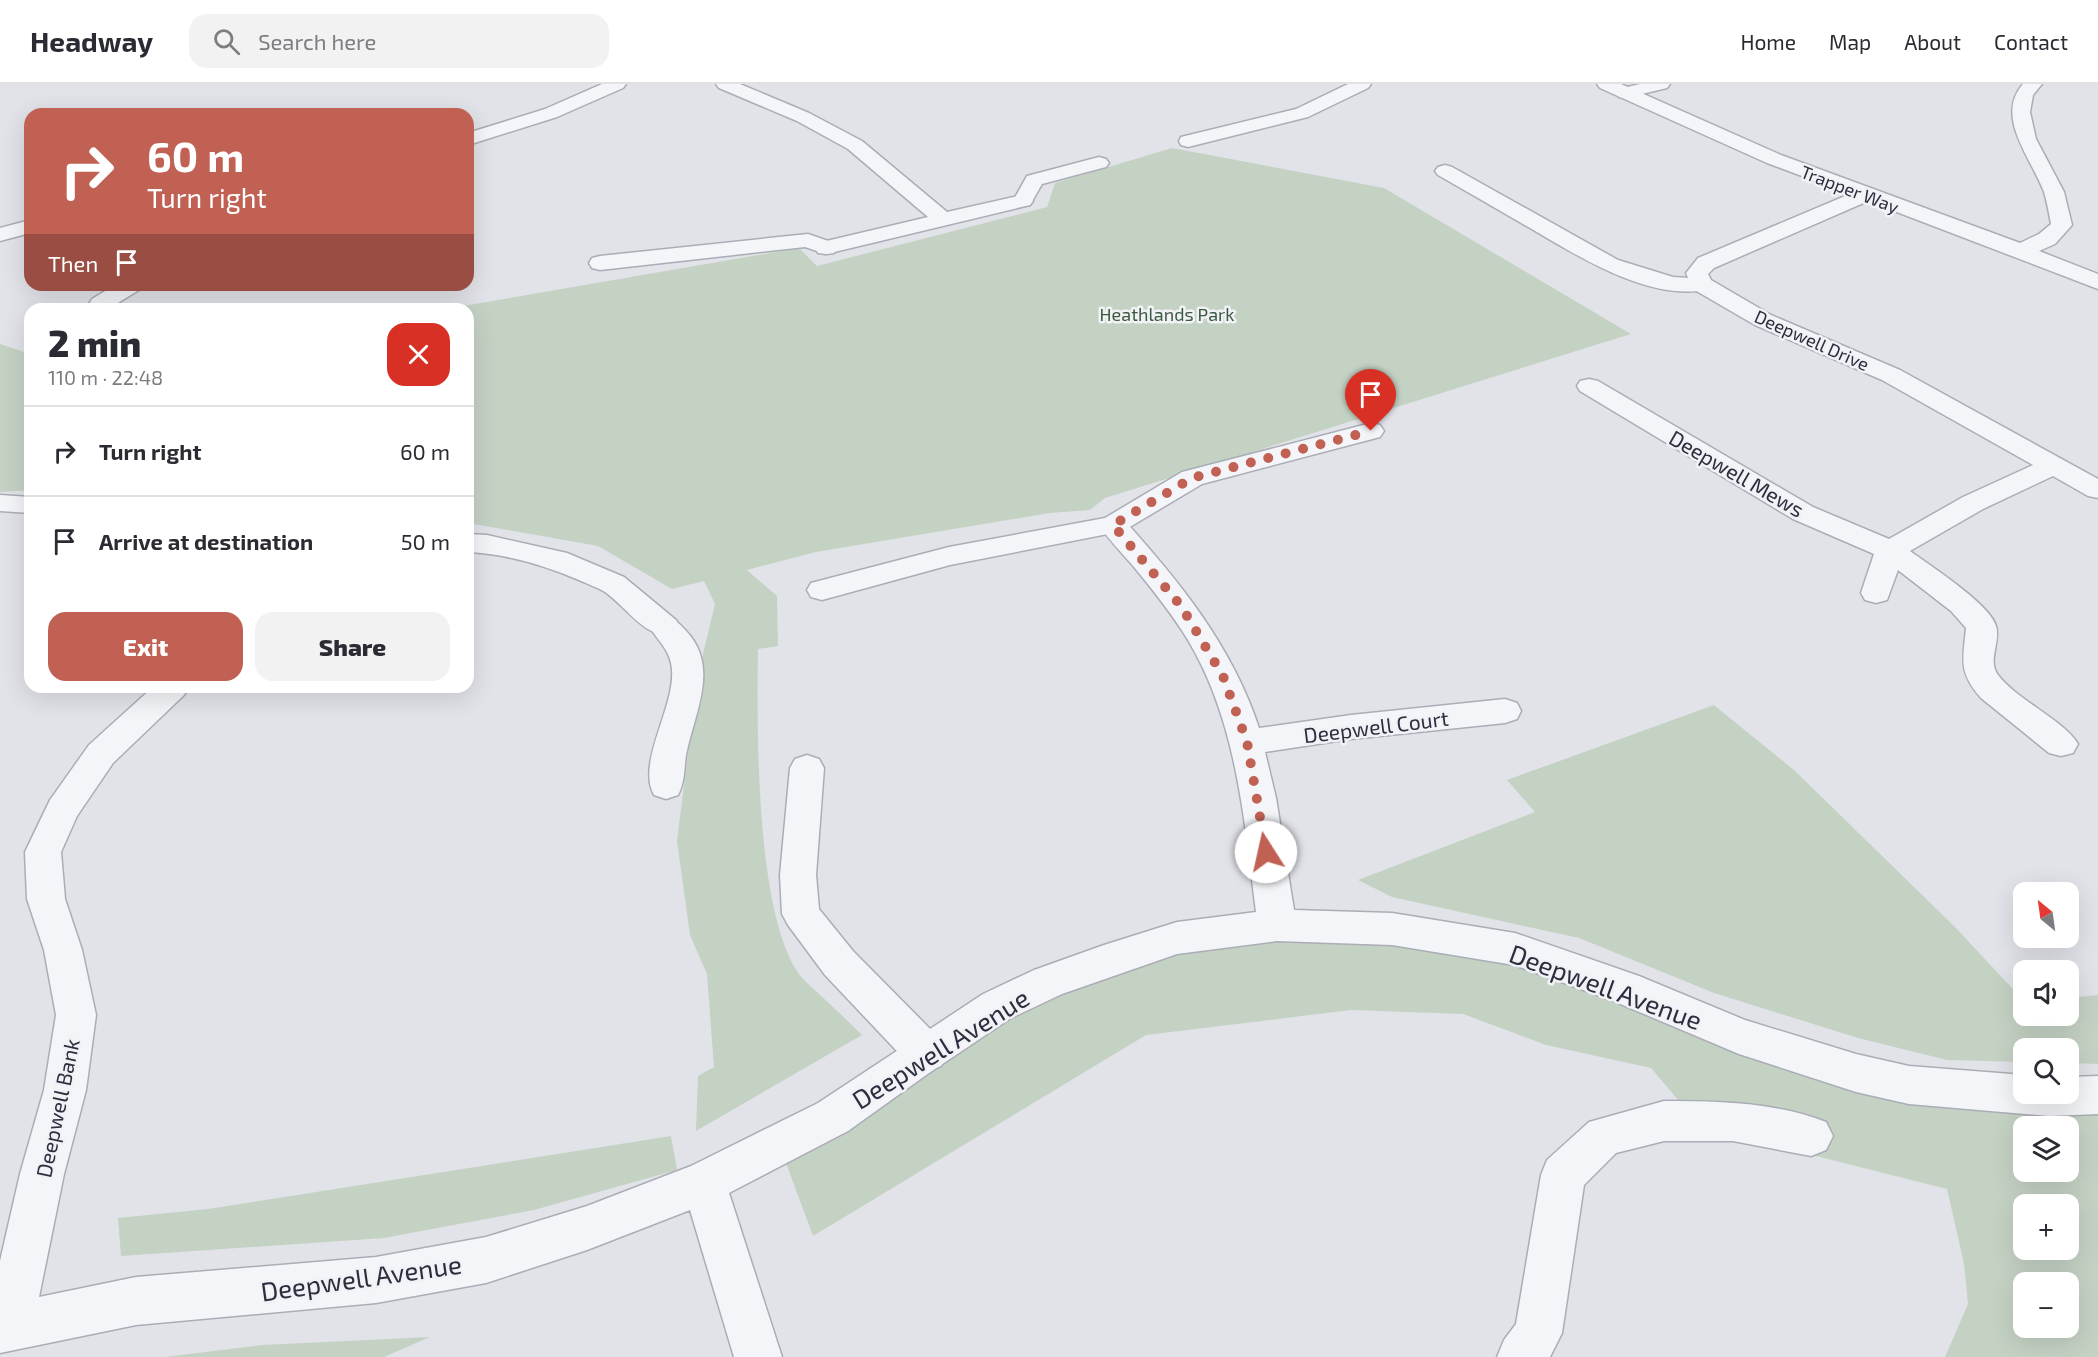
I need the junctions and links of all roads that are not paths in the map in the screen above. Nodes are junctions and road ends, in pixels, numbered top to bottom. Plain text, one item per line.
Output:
1 (617, 84) edge
2 (725, 84) edge
3 (1362, 84) edge
4 (1606, 84) edge
5 (1661, 84) edge
6 (2033, 84) edge
7 (1625, 93) junction
8 (474, 137) edge
9 (1188, 141) dead end
10 (1099, 163) dead end
11 (1445, 171) dead end
12 (1865, 195) junction
13 (943, 219) junction
14 (24, 228) edge
15 (0, 235) edge
16 (2021, 251) junction
17 (600, 263) dead end
18 (2098, 282) edge
19 (1701, 284) junction
20 (121, 291) edge
21 (102, 303) edge
22 (1589, 386) dead end
23 (1371, 431) dead end
24 (2054, 465) junction
25 (2098, 490) edge
26 (0, 503) edge
27 (24, 505) edge
28 (1113, 525) junction
29 (474, 543) edge
30 (1890, 550) junction
31 (822, 590) dead end
32 (1875, 593) dead end
33 (167, 693) edge
34 (1505, 711) dead end
35 (1247, 742) junction
36 (2061, 744) dead end
37 (807, 768) dead end
38 (666, 786) dead end
39 (1277, 925) junction
40 (926, 1053) junction
41 (2098, 1095) edge
42 (1810, 1136) dead end
43 (704, 1183) junction
44 (5, 1327) edge
45 (758, 1357) edge
46 (1521, 1357) edge

1 - 8 street
2 - 13 street
3 - 9 street
4 - 7 street, Trapper Way
5 - 7 street
6 - 16 street
7 - 12 street, Trapper Way
10 - 13 street
11 - 19 street
12 - 16 street, Trapper Way
12 - 19 street
13 - 17 street
14 - 15 street
16 - 18 street, Trapper Way
19 - 24 street, Deepwell Drive
20 - 21 street
22 - 30 street, Deepwell Mews
23 - 28 street
24 - 25 street, Deepwell Drive
24 - 30 street
26 - 27 street
28 - 31 street
28 - 35 street
29 - 38 street
30 - 32 street
30 - 36 street, Deepwell Mews
33 - 44 street, Deepwell Bank
34 - 35 street, Deepwell Court
35 - 39 street
37 - 40 street
39 - 40 street, Deepwell Avenue
39 - 41 street, Deepwell Avenue
40 - 43 street, Deepwell Avenue
42 - 46 street
43 - 44 street, Deepwell Avenue
43 - 45 street

